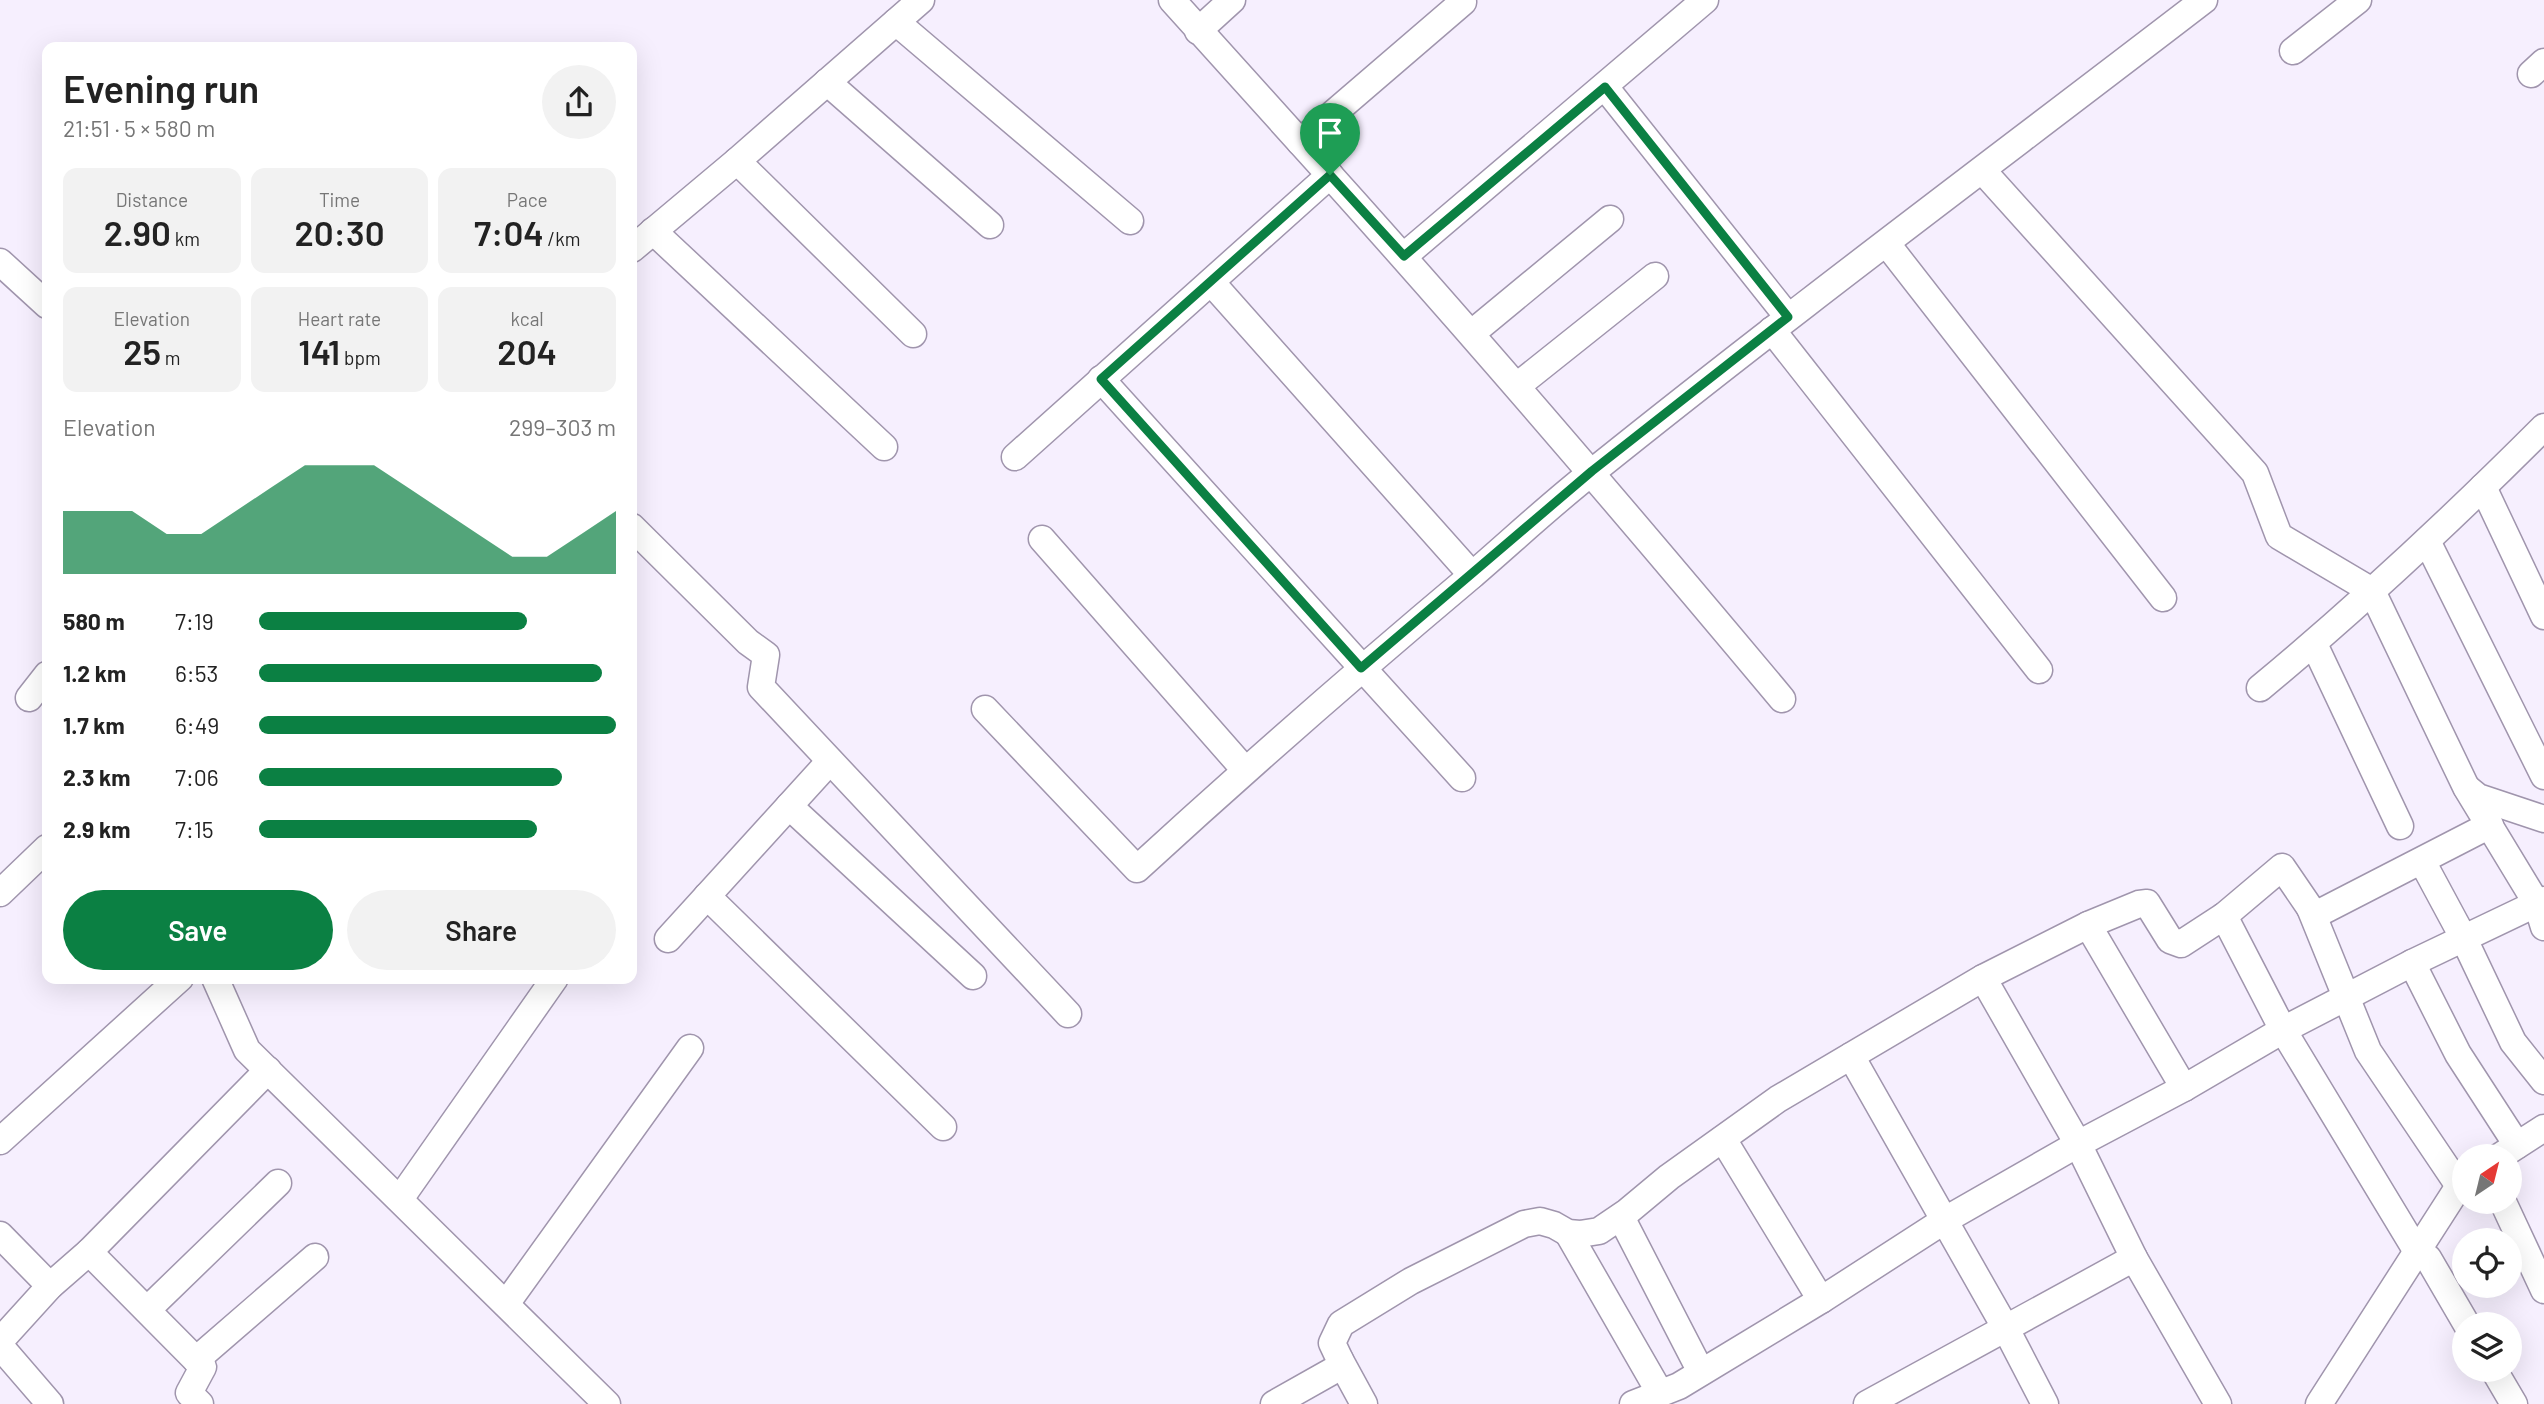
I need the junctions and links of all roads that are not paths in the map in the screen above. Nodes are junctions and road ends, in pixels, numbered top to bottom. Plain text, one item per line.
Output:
1 (921, 0) edge
2 (1172, 0) edge
3 (1232, 0) edge
4 (1705, 0) edge
5 (2204, 0) edge
6 (2358, 0) edge
7 (1463, 2) dead end
8 (896, 22) junction
9 (1198, 32) junction
10 (2293, 51) dead end
11 (827, 82) junction
12 (1605, 87) junction
13 (1300, 142) junction
14 (737, 161) junction
15 (1982, 170) junction
16 (1330, 175) junction
17 (1610, 219) dead end
18 (1130, 221) dead end
19 (990, 225) dead end
20 (653, 231) junction
21 (1886, 244) junction
22 (637, 245) edge
23 (1404, 256) junction
24 (0, 262) edge
25 (1655, 276) dead end
26 (1211, 282) junction
27 (42, 300) edge
28 (1780, 323) junction
29 (1472, 333) junction
30 (913, 334) dead end
31 (1101, 379) junction
32 (1517, 386) junction
33 (2542, 433) edge
34 (884, 447) dead end
35 (1015, 457) dead end
36 (1592, 471) junction
37 (2483, 487) junction
38 (637, 532) edge
39 (1042, 539) dead end
40 (2427, 541) junction
41 (1472, 575) junction
42 (2372, 591) junction
43 (2163, 598) dead end
44 (2544, 616) edge
45 (2314, 644) junction
46 (1361, 668) junction
47 (2039, 670) dead end
48 (42, 681) edge
49 (2260, 688) dead end
50 (29, 698) dead end
51 (1782, 699) dead end
52 (985, 709) dead end
53 (830, 761) junction
54 (1245, 770) junction
55 (2544, 776) edge
56 (1462, 778) dead end
57 (2466, 787) junction
58 (789, 806) junction
59 (2544, 819) edge
60 (2490, 825) junction
61 (2400, 826) dead end
62 (42, 853) edge
63 (2421, 861) junction
64 (0, 893) edge
65 (707, 896) junction
66 (2310, 908) junction
67 (2542, 911) edge
68 (2224, 916) junction
69 (2088, 925) junction
70 (668, 939) dead end
71 (2464, 939) junction
72 (2412, 963) junction
73 (972, 976) dead end
74 (1983, 978) junction
75 (173, 984) edge
76 (219, 984) edge
77 (551, 984) edge
78 (2346, 998) junction
79 (1068, 1014) dead end
80 (2283, 1030) junction
81 (690, 1048) dead end
82 (1851, 1056) junction
83 (268, 1070) junction
84 (2544, 1081) edge
85 (2184, 1088) junction
86 (943, 1127) dead end
87 (2544, 1128) edge
88 (1723, 1139) junction
89 (0, 1141) edge
90 (2078, 1144) junction
91 (2504, 1144) edge
92 (2519, 1144) edge
93 (2452, 1171) edge
94 (278, 1182) dead end
95 (2452, 1197) edge
96 (400, 1199) junction
97 (2509, 1214) edge
98 (1620, 1216) junction
99 (1945, 1220) junction
100 (1568, 1233) junction
101 (0, 1235) edge
102 (2416, 1250) junction
103 (89, 1252) junction
104 (315, 1257) dead end
105 (2134, 1258) junction
106 (50, 1286) junction
107 (2544, 1290) edge
108 (1821, 1300) junction
109 (506, 1304) junction
110 (147, 1310) junction
111 (2459, 1312) edge
112 (2005, 1327) junction
113 (0, 1343) edge
114 (196, 1360) junction
115 (1340, 1360) junction
116 (1701, 1372) junction
117 (2501, 1382) edge
118 (1660, 1393) junction
119 (1302, 1397) edge
120 (1877, 1402) edge
121 (50, 1404) edge
122 (200, 1404) edge
123 (607, 1404) edge
124 (1274, 1404) edge
125 (1364, 1404) edge
126 (1633, 1404) edge
127 (2045, 1404) edge
128 (2218, 1404) edge
129 (2319, 1404) edge
130 (2514, 1404) edge

1 - 8 street
2 - 9 street
3 - 9 street
4 - 12 street
5 - 15 street
6 - 10 street
7 - 13 street
8 - 11 street
8 - 18 street
9 - 13 street
11 - 14 street
11 - 19 street
12 - 23 street
12 - 28 street
13 - 16 street
14 - 20 street
14 - 30 street
15 - 21 street
15 - 42 street
16 - 23 street
16 - 26 street
17 - 29 street
20 - 22 street
20 - 34 street
21 - 28 street
21 - 43 street
23 - 29 street
24 - 27 street
25 - 32 street
26 - 31 street
26 - 41 street
28 - 36 street
28 - 47 street
29 - 32 street
31 - 35 street
31 - 46 street
32 - 36 street
33 - 37 street
36 - 41 street
36 - 51 street
37 - 40 street
37 - 44 street
38 - 53 street
39 - 54 street
40 - 42 street
40 - 55 street
41 - 46 street
42 - 45 street
42 - 57 street
45 - 49 street
45 - 61 street
46 - 54 street
46 - 56 street
48 - 50 street
52 - 54 street
53 - 58 street
53 - 79 street
57 - 59 street
57 - 60 street
58 - 65 street
58 - 73 street
60 - 63 street
60 - 67 street
62 - 64 street
63 - 66 street
63 - 71 street
65 - 70 street
65 - 86 street
66 - 68 street
66 - 78 street
67 - 71 street
68 - 69 street
68 - 80 street
69 - 74 street
69 - 85 street
71 - 72 street
71 - 84 street
72 - 78 street
72 - 91 street
74 - 82 street
74 - 90 street
75 - 89 street
76 - 83 street
77 - 96 street
78 - 80 street
78 - 93 street
80 - 85 street
80 - 102 street
81 - 109 street
82 - 88 street
82 - 99 street
83 - 96 street
83 - 103 street
85 - 90 street
87 - 92 street
88 - 98 street
88 - 108 street
90 - 99 street
90 - 105 street
94 - 110 street
95 - 102 street
96 - 109 street
97 - 107 street
98 - 100 street
98 - 116 street
99 - 108 street
99 - 112 street
100 - 115 street
100 - 118 street
101 - 106 street
102 - 111 street
102 - 129 street
103 - 106 street
103 - 110 street
104 - 114 street
105 - 112 street
105 - 128 street
106 - 113 street
108 - 116 street
109 - 123 street
110 - 114 street
112 - 120 street
112 - 127 street
113 - 121 street
114 - 122 street
115 - 119 street
115 - 125 street
116 - 118 street
117 - 130 street
118 - 126 street
119 - 124 street

